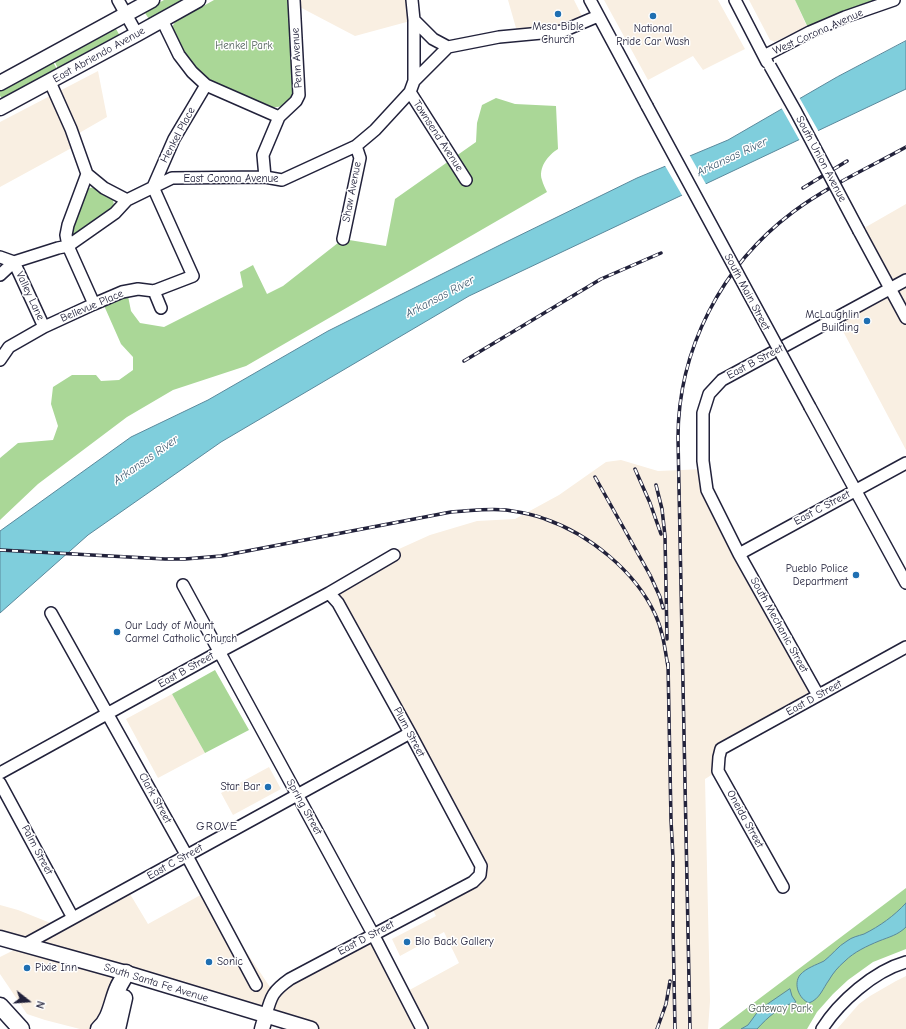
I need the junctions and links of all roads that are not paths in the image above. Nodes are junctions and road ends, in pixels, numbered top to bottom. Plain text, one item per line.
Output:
1 (118, 0) edge
2 (152, 0) edge
3 (198, 0) edge
4 (294, 0) edge
5 (412, 0) edge
6 (590, 0) edge
7 (735, 0) edge
8 (894, 0) edge
9 (125, 15) junction
10 (598, 16) junction
11 (162, 20) junction
12 (414, 20) junction
13 (137, 34) junction
14 (448, 47) junction
15 (767, 61) junction
16 (414, 81) junction
17 (50, 82) junction
18 (0, 83) edge
19 (206, 85) junction
20 (410, 92) junction
21 (0, 108) edge
22 (279, 117) junction
23 (356, 146) junction
24 (87, 174) junction
25 (265, 177) junction
26 (466, 180) dead end
27 (153, 187) junction
28 (127, 200) junction
29 (343, 239) dead end
30 (68, 246) junction
31 (0, 257) edge
32 (14, 262) junction
33 (0, 275) edge
34 (906, 280) edge
35 (890, 289) junction
36 (154, 291) junction
37 (94, 304) junction
38 (161, 308) dead end
39 (906, 318) edge
40 (44, 327) junction
41 (0, 360) edge
42 (906, 463) edge
43 (855, 490) junction
44 (739, 554) junction
45 (394, 555) dead end
46 (906, 583) edge
47 (183, 585) dead end
48 (329, 593) junction
49 (51, 614) dead end
50 (906, 647) edge
51 (219, 652) junction
52 (818, 695) junction
53 (108, 714) junction
54 (410, 733) junction
55 (721, 749) joint
56 (0, 773) edge
57 (0, 783) edge
58 (298, 795) junction
59 (187, 856) junction
60 (480, 875) joint
61 (783, 887) dead end
62 (73, 918) junction
63 (373, 934) junction
64 (0, 938) edge
65 (24, 945) junction
66 (906, 962) edge
67 (126, 973) junction
68 (256, 985) dead end
69 (0, 1006) edge
70 (0, 1013) edge
71 (264, 1022) edge
72 (13, 1029) edge
73 (21, 1029) edge
74 (99, 1029) edge
75 (117, 1029) edge
76 (311, 1029) edge
77 (422, 1029) edge
78 (822, 1029) edge

1 - 9 street
2 - 9 main road, East Abriendo Avenue
3 - 11 main road, East Abriendo Avenue
4 - 22 street, Penn Avenue
5 - 12 street
6 - 10 street, South Main Street
7 - 15 street, South Union Avenue
8 - 15 street, West Corona Avenue
9 - 13 street
9 - 18 main road, East Abriendo Avenue
10 - 14 street
10 - 43 street, South Main Street, bridge
11 - 13 main road, East Abriendo Avenue
11 - 19 street
12 - 14 street
12 - 16 street
13 - 17 main road, East Abriendo Avenue
14 - 16 street, East Corona Avenue
15 - 35 street, South Union Avenue, bridge
16 - 20 street, East Corona Avenue
17 - 21 main road, East Abriendo Avenue
17 - 24 street
19 - 22 street
19 - 27 street, Henkel Place
20 - 23 street, East Corona Avenue
20 - 26 street, Townsend Avenue
22 - 25 street, Penn Avenue
23 - 25 street, East Corona Avenue
23 - 29 street, Shaw Avenue
24 - 28 street
24 - 30 street
25 - 27 street, East Corona Avenue
27 - 28 street, East Corona Avenue
27 - 36 street, Bellevue Place
28 - 30 street, East Corona Avenue
30 - 32 street, East Corona Avenue
30 - 37 street
31 - 32 street
32 - 33 street, Valley Lane
32 - 40 street, Valley Lane
34 - 35 street, East B Street
35 - 39 street, South Union Avenue
35 - 44 street, East B Street
36 - 37 street, Bellevue Place
36 - 38 street
37 - 40 street, Bellevue Place
40 - 41 street, Bellevue Place
42 - 43 street, East C Street
43 - 44 street, East C Street
43 - 46 street, South Main Street
44 - 52 street, South Mechanic Street
45 - 48 street, East B Street
47 - 51 street, Spring Street
48 - 51 street, East B Street
48 - 54 street, Plum Street
49 - 53 street, Clark Street
50 - 52 street, East D Street
51 - 53 street, East B Street
51 - 58 street, Spring Street
52 - 55 street, East D Street
53 - 56 street, East B Street
53 - 59 street, Clark Street
54 - 58 street, East C Street
54 - 60 street, Plum Street
55 - 61 street, Oneida Street
57 - 62 street, Palm Street
58 - 59 street, East C Street
58 - 63 street, Spring Street
59 - 62 street, East C Street
59 - 68 street, Clark Street
60 - 63 street, East D Street
62 - 65 street, East C Street
63 - 71 street, East D Street
63 - 77 street, Spring Street
64 - 65 main road, South Santa Fe Avenue
65 - 67 main road, South Santa Fe Avenue
66 - 78 street
67 - 71 main road, South Santa Fe Avenue
67 - 74 highway
67 - 75 highway
69 - 73 highway
70 - 72 highway
71 - 76 main road, South Santa Fe Avenue

